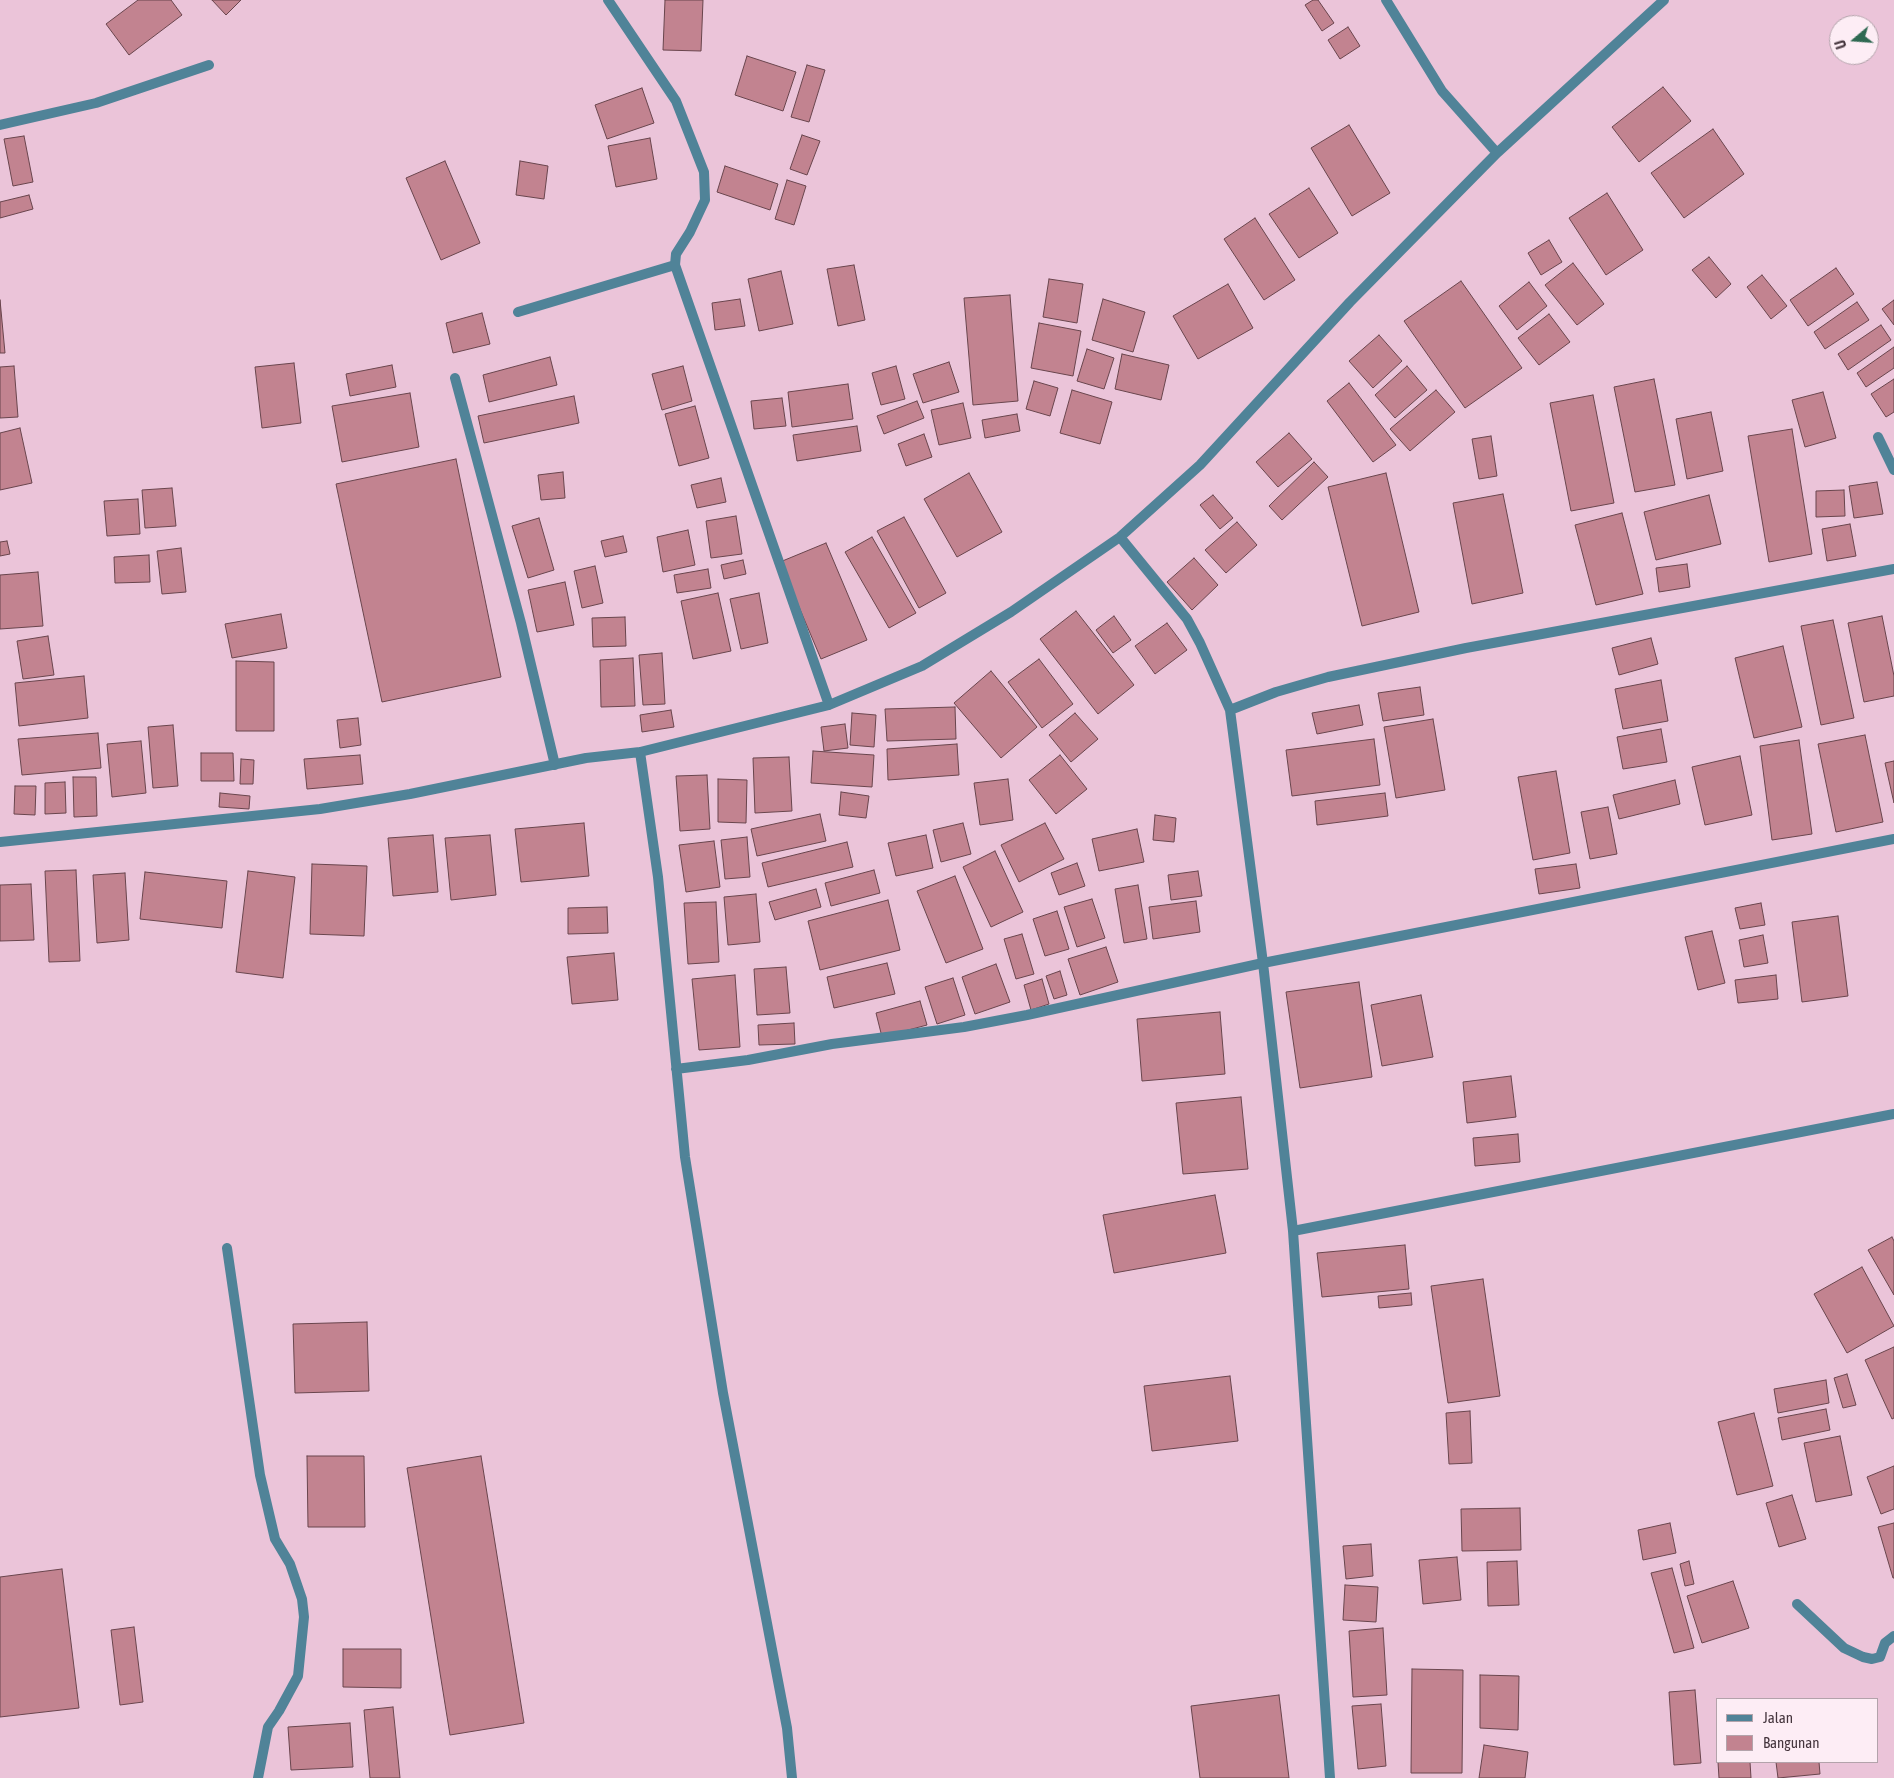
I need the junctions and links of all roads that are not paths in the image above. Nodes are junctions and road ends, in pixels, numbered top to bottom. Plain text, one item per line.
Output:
1 (608, 0) edge
2 (1386, 0) edge
3 (1664, 0) edge
4 (209, 65) dead end
5 (0, 125) edge
6 (1497, 154) junction
7 (675, 264) junction
8 (518, 312) dead end
9 (456, 378) dead end
10 (1878, 438) dead end
11 (1894, 470) edge
12 (1120, 537) junction
13 (1894, 569) edge
14 (830, 705) junction
15 (1230, 710) junction
16 (640, 752) junction
17 (555, 765) junction
18 (1894, 839) edge
19 (0, 842) edge
20 (1263, 963) junction
21 (676, 1069) junction
22 (1894, 1114) edge
23 (1293, 1231) junction
24 (227, 1248) dead end
25 (1797, 1604) dead end
26 (1894, 1636) edge
27 (258, 1778) edge
28 (792, 1778) edge
29 (1330, 1778) edge

1 - 7 street
2 - 6 street
3 - 6 street
4 - 5 street
6 - 12 street
7 - 8 street
7 - 14 street
9 - 17 street
10 - 11 street
12 - 14 street
12 - 15 street
13 - 15 street
14 - 16 street
15 - 20 street
16 - 17 street
16 - 21 street
17 - 19 street
18 - 20 street
20 - 21 street
20 - 23 street
21 - 28 street
22 - 23 street
23 - 29 street
24 - 27 street
25 - 26 street

